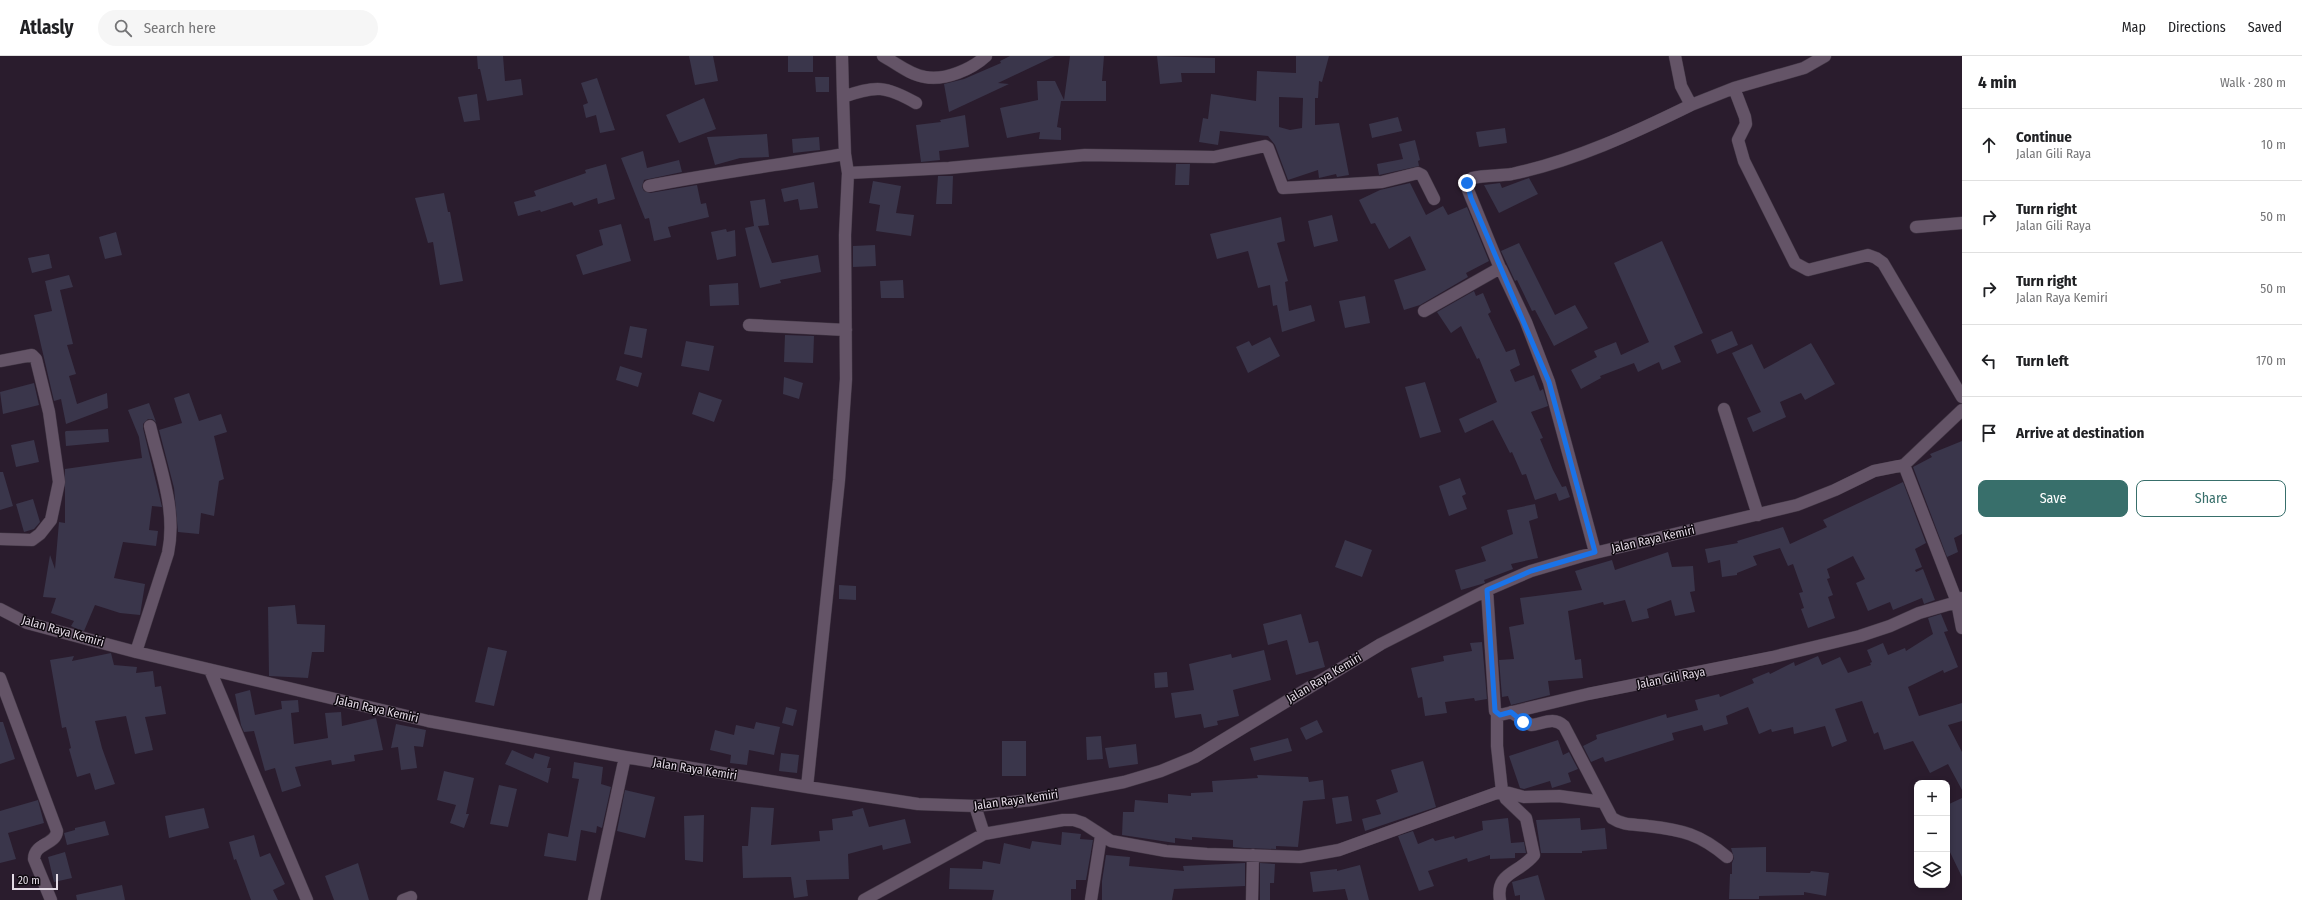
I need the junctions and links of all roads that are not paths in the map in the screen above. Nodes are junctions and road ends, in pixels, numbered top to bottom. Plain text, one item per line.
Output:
1 (842, 56) edge
2 (883, 56) edge
3 (986, 56) edge
4 (1675, 56) edge
5 (1825, 56) edge
6 (1734, 88) junction
7 (843, 97) junction
8 (916, 103) dead end
9 (1691, 105) junction
10 (844, 154) junction
11 (848, 173) junction
12 (649, 186) dead end
13 (1434, 198) dead end
14 (1962, 223) edge
15 (1916, 227) dead end
16 (1500, 268) junction
17 (1424, 311) dead end
18 (749, 325) dead end
19 (846, 330) junction
20 (0, 361) edge
21 (1962, 397) edge
22 (1724, 409) dead end
23 (1962, 410) edge
24 (150, 426) dead end
25 (1904, 465) junction
26 (1758, 515) junction
27 (0, 539) edge
28 (1595, 552) junction
29 (1487, 590) junction
30 (1960, 600) edge
31 (0, 610) edge
32 (1962, 628) edge
33 (136, 652) junction
34 (210, 670) junction
35 (0, 678) edge
36 (1511, 712) junction
37 (1496, 714) junction
38 (625, 758) junction
39 (807, 787) junction
40 (1502, 791) junction
41 (1603, 802) junction
42 (975, 806) junction
43 (982, 828) junction
44 (1101, 836) junction
45 (1253, 855) junction
46 (1727, 857) dead end
47 (51, 900) edge
48 (307, 900) edge
49 (594, 900) edge
50 (864, 900) edge
51 (1091, 900) edge
52 (1252, 900) edge
53 (1500, 900) edge

1 - 7 street
2 - 3 street
4 - 9 street
5 - 6 street
6 - 9 street
6 - 21 street
7 - 8 street
7 - 10 street
9 - 16 street
10 - 11 street
10 - 12 street
11 - 13 street
11 - 19 street
14 - 15 street
16 - 17 street
16 - 28 street
18 - 19 street
19 - 39 street
20 - 27 street
22 - 26 street
23 - 25 street
24 - 33 street
25 - 26 street, Jalan Raya Kemiri
25 - 30 street
26 - 28 street, Jalan Raya Kemiri
28 - 29 street, Jalan Raya Kemiri
29 - 37 street
29 - 42 street, Jalan Raya Kemiri
30 - 32 street
30 - 36 street, Jalan Gili Raya
31 - 33 street, Jalan Raya Kemiri
33 - 34 street, Jalan Raya Kemiri
34 - 38 street, Jalan Raya Kemiri
34 - 48 street
35 - 47 street
36 - 37 street, Jalan Gili Raya
36 - 41 street
37 - 40 street
38 - 39 street, Jalan Raya Kemiri
38 - 49 street
39 - 42 street, Jalan Raya Kemiri
40 - 41 street
40 - 45 street
40 - 53 street
41 - 46 street
42 - 43 street
43 - 44 street
43 - 50 street
44 - 45 street
44 - 51 street
45 - 52 street

